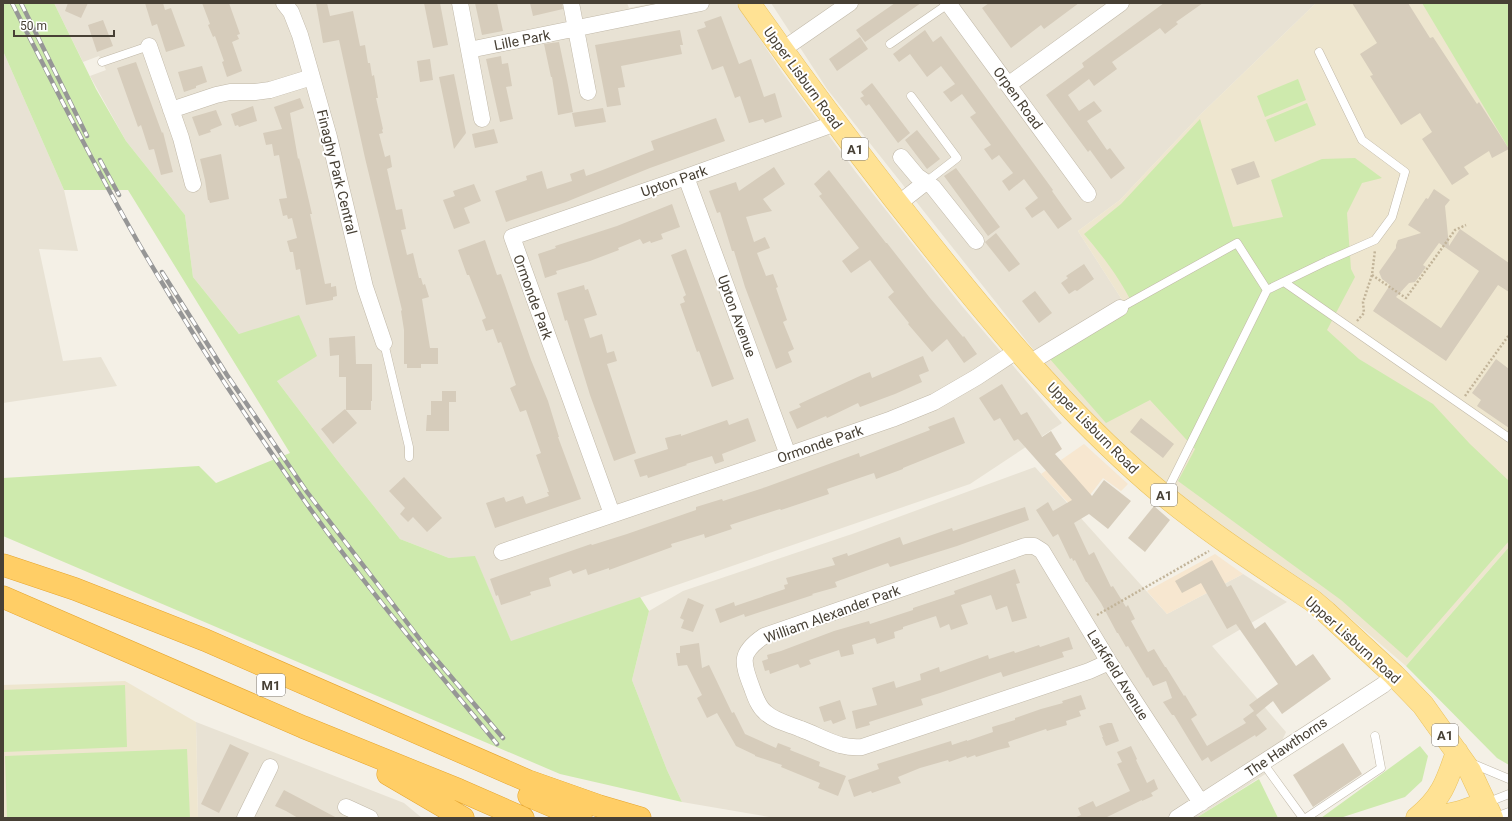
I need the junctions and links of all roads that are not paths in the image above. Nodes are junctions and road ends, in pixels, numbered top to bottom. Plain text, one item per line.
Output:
1 (284, 3) edge
2 (460, 3) edge
3 (571, 3) edge
4 (701, 3) edge
5 (749, 3) edge
6 (948, 3) edge
7 (1121, 3) edge
8 (847, 4) edge
9 (576, 29) junction
10 (890, 44) dead end
11 (149, 46) joint
12 (469, 50) junction
13 (782, 50) junction
14 (1320, 52) dead end
15 (102, 62) dead end
16 (312, 77) junction
17 (1008, 85) junction
18 (588, 92) dead end
19 (911, 96) dead end
20 (171, 110) junction
21 (482, 119) dead end
22 (836, 123) junction
23 (901, 157) dead end
24 (686, 177) junction
25 (926, 182) junction
26 (193, 184) dead end
27 (1088, 194) dead end
28 (898, 204) junction
29 (512, 237) joint
30 (976, 241) dead end
31 (1284, 282) junction
32 (1267, 290) junction
33 (1120, 308) joint
34 (384, 343) joint
35 (1023, 356) junction
36 (1509, 438) edge
37 (788, 455) junction
38 (409, 457) dead end
39 (1164, 496) junction
40 (612, 514) junction
41 (1034, 546) joint
42 (502, 552) dead end
43 (3, 565) edge
44 (3, 570) edge
45 (3, 597) edge
46 (1109, 662) junction
47 (1394, 675) junction
48 (303, 727) junction
49 (1375, 736) dead end
50 (1460, 756) junction
51 (1263, 763) junction
52 (270, 768) dead end
53 (1509, 779) edge
54 (1509, 794) edge
55 (1202, 803) junction
56 (346, 807) dead end
57 (1509, 812) edge
58 (1490, 813) edge
59 (246, 818) edge
60 (370, 818) edge
61 (464, 818) edge
62 (523, 818) edge
63 (581, 818) edge
64 (640, 818) edge
65 (1178, 818) edge
66 (1303, 818) edge
67 (1306, 818) edge
68 (1417, 818) edge
69 (1434, 818) edge

1 - 16 street, Finaghy Park Central
2 - 12 street
3 - 9 street
4 - 9 street, Lille Park
5 - 13 main road, Upper Lisburn Road / A1
6 - 10 lane
6 - 17 street, Orpen Road
7 - 17 street
8 - 13 street
9 - 12 street, Lille Park
9 - 18 street
11 - 15 lane
11 - 20 street
12 - 21 street
13 - 22 main road, Upper Lisburn Road / A1
14 - 31 lane
16 - 20 street
16 - 34 street, Finaghy Park Central
17 - 27 street, Orpen Road
19 - 25 lane
20 - 26 street
22 - 24 street, Upton Park
22 - 28 main road, Upper Lisburn Road / A1
23 - 25 street
24 - 29 street, Upton Park
24 - 37 street, Upton Avenue
25 - 28 street
25 - 30 street
28 - 35 main road, Upper Lisburn Road / A1
29 - 40 street, Ormonde Park
31 - 32 lane
31 - 36 lane
32 - 33 lane
32 - 39 lane
33 - 35 street, Ormonde Park
34 - 38 lane
35 - 37 street, Ormonde Park
35 - 39 main road, Upper Lisburn Road / A1
37 - 40 street, Ormonde Park
39 - 47 main road, Upper Lisburn Road / A1
40 - 42 street, Ormonde Park
41 - 46 street, Larkfield Avenue
41 - 46 street, William Alexander Park
43 - 64 highway
44 - 63 highway, M1
45 - 48 highway, M1
46 - 55 street, Larkfield Avenue
47 - 50 main road, Upper Lisburn Road / A1
47 - 51 street, The Hawthorns
48 - 61 highway
48 - 62 highway, M1
49 - 67 lane
50 - 53 lane
50 - 58 main road, Upper Lisburn Road / A1
50 - 68 main road
51 - 55 street, The Hawthorns
51 - 66 lane
52 - 59 street
54 - 58 lane
55 - 65 street, The Hawthorns
56 - 60 street
57 - 58 lane
58 - 69 main road

